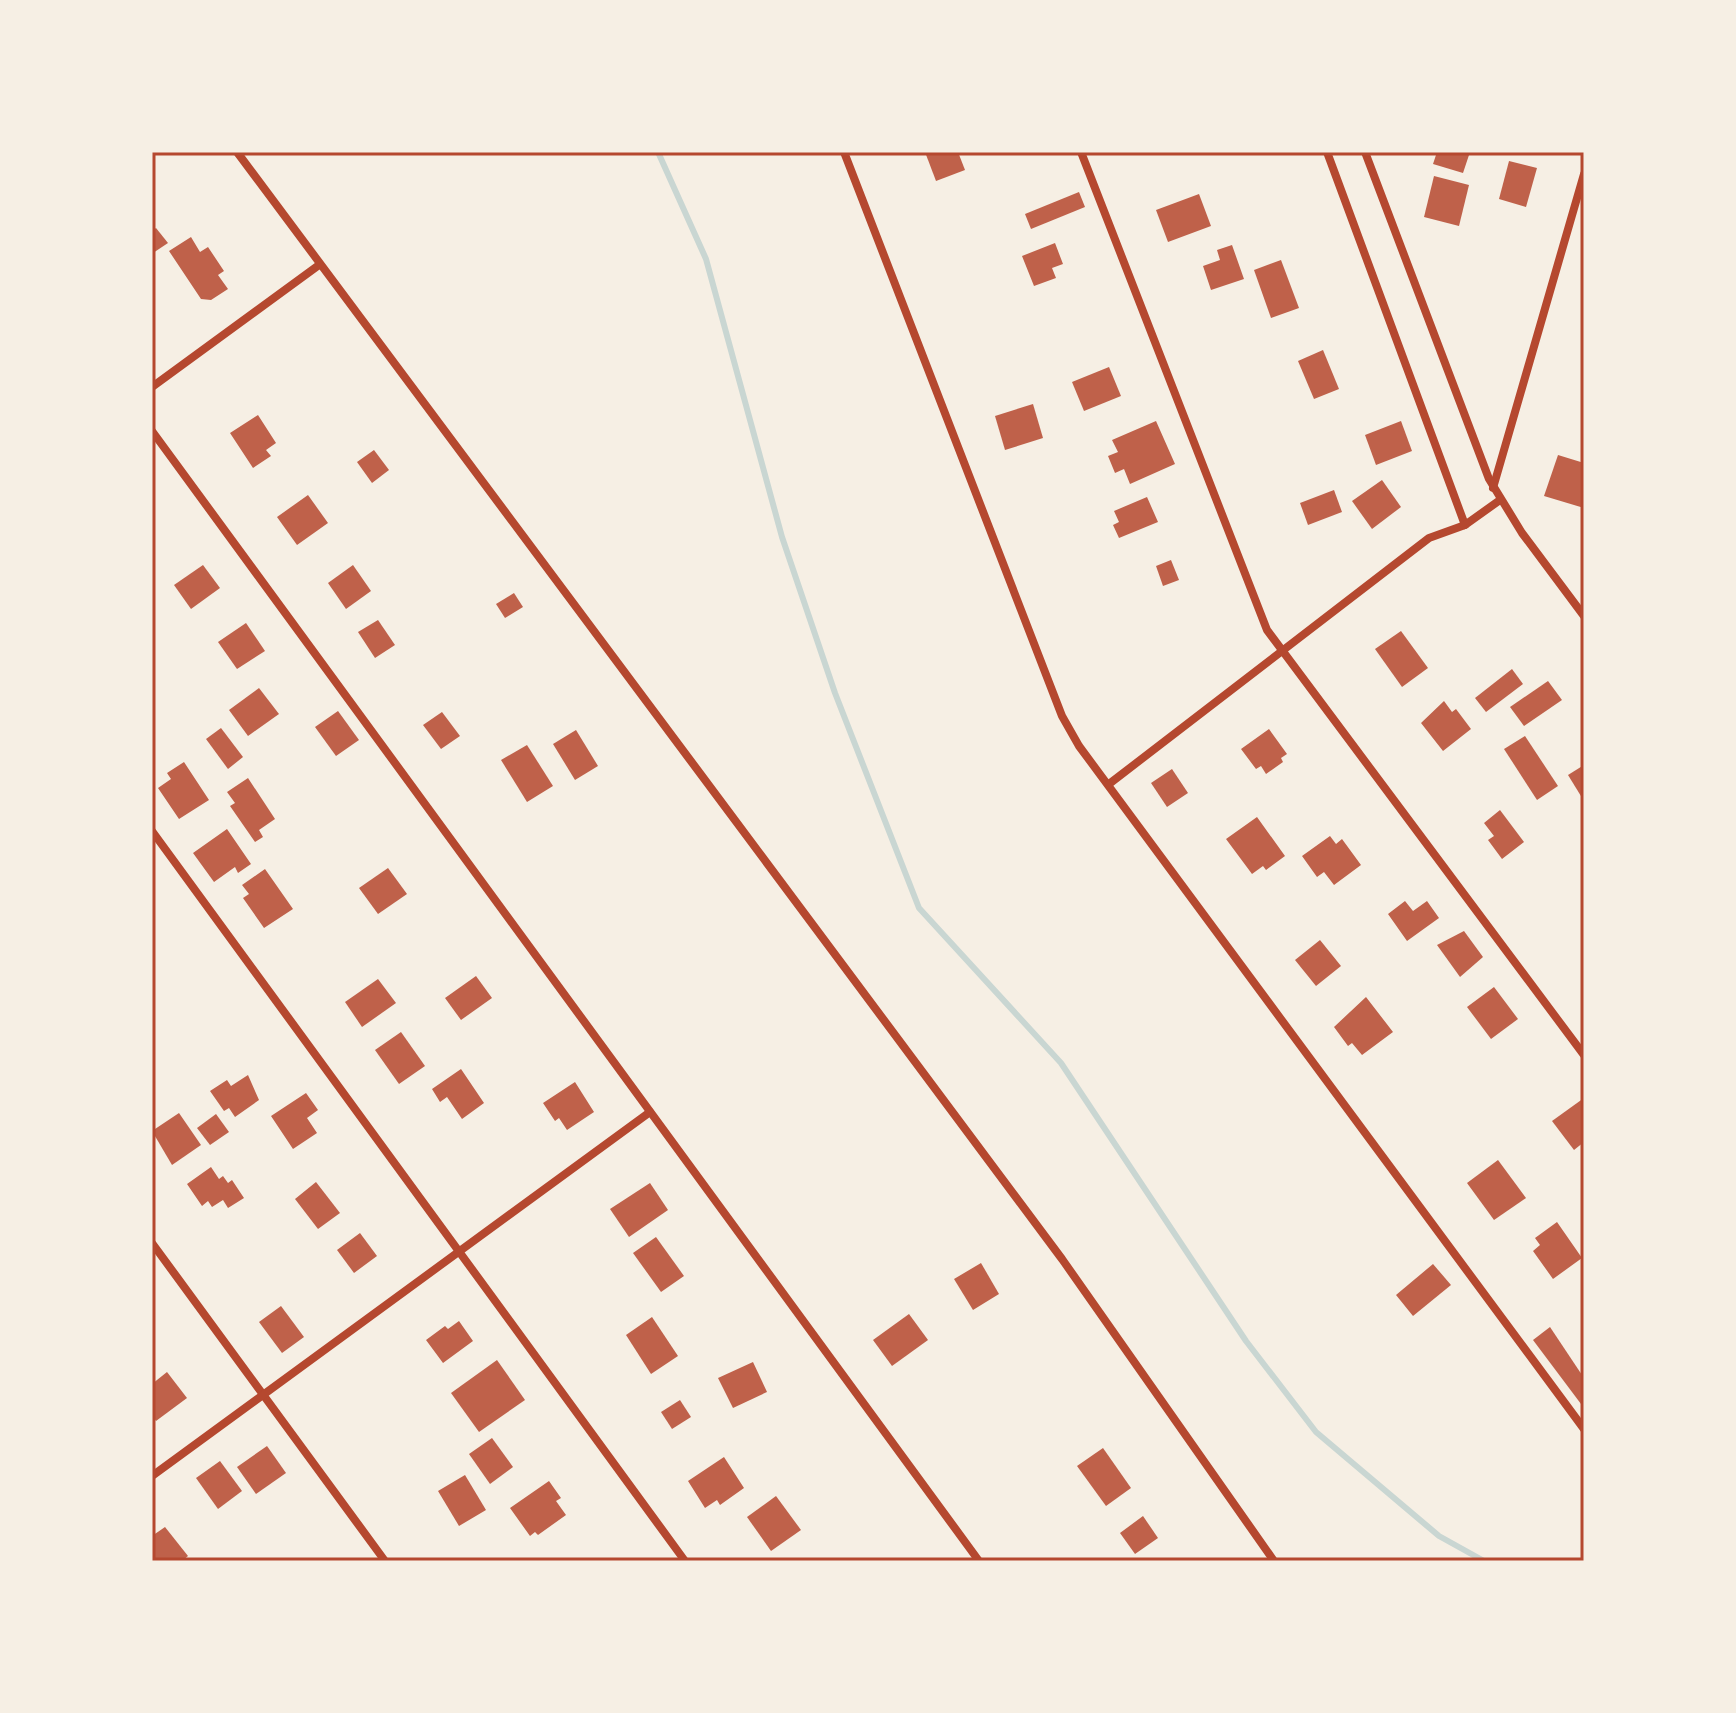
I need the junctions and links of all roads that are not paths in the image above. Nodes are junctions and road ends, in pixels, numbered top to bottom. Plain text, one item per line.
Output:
1 (237, 152) edge
2 (844, 152) edge
3 (1081, 152) edge
4 (1327, 152) edge
5 (1365, 152) edge
6 (1584, 174) edge
7 (319, 265) junction
8 (152, 387) edge
9 (152, 431) edge
10 (1493, 488) junction
11 (1500, 500) junction
12 (1465, 525) junction
13 (1584, 616) edge
14 (1284, 650) junction
15 (1109, 784) junction
16 (152, 831) edge
17 (1584, 1055) edge
18 (650, 1112) junction
19 (152, 1243) edge
20 (459, 1250) junction
21 (263, 1394) junction
22 (1584, 1429) edge
23 (152, 1476) edge
24 (385, 1561) edge
25 (685, 1561) edge
26 (979, 1561) edge
27 (1274, 1561) edge

1 - 7 street
2 - 15 street
3 - 14 street
4 - 12 street
5 - 10 street
6 - 10 street
7 - 8 street
7 - 27 street
9 - 18 street
10 - 11 street
11 - 12 street
11 - 13 street
12 - 14 street
14 - 15 street
14 - 17 street
15 - 22 street
16 - 20 street
18 - 20 street
18 - 26 street
19 - 21 street
20 - 21 street
20 - 25 street
21 - 23 street
21 - 24 street

